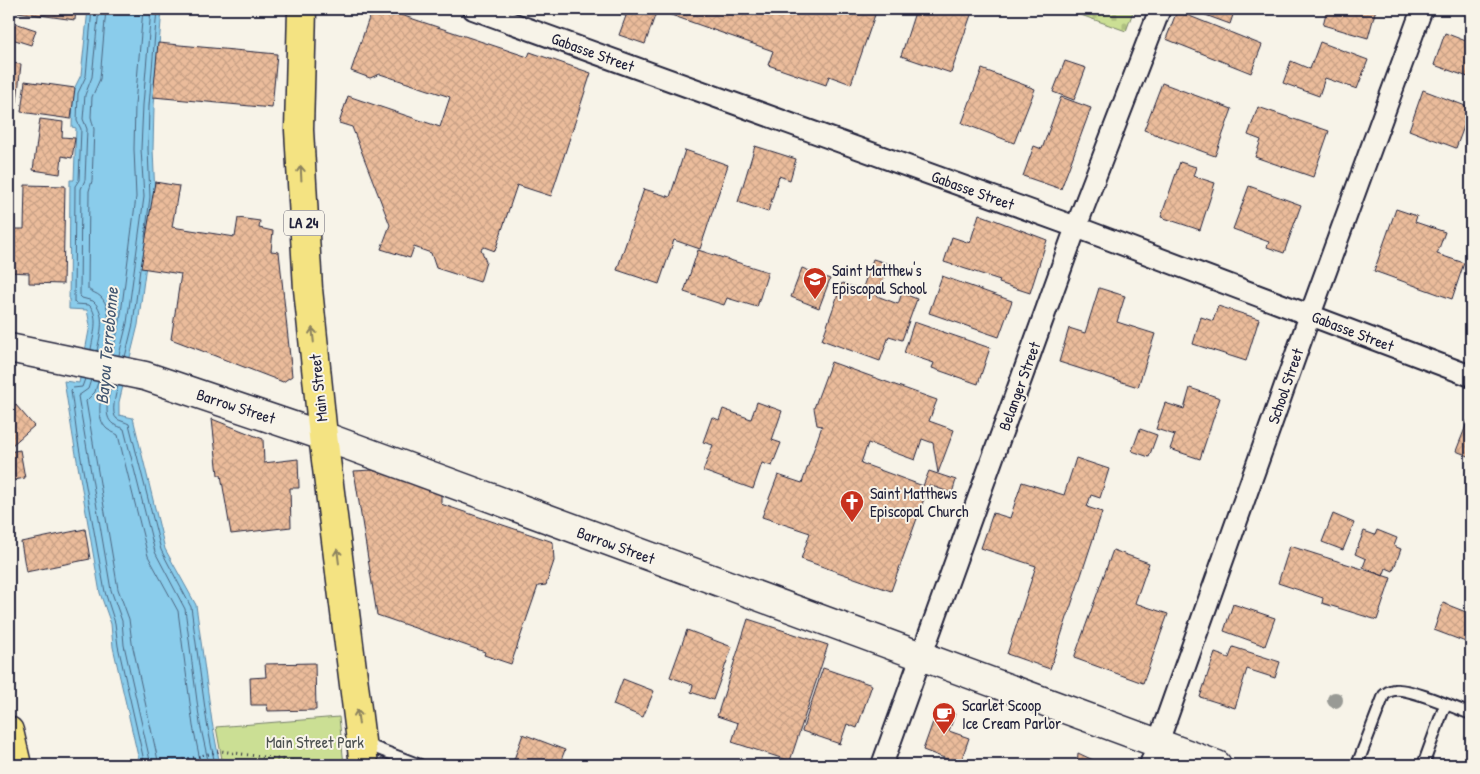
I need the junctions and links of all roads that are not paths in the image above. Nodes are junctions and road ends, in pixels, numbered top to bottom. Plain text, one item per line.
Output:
1 (302, 9) edge
2 (474, 9) edge
3 (1160, 9) edge
4 (1422, 9) edge
5 (1076, 227) junction
6 (1310, 315) junction
7 (9, 348) edge
8 (1471, 376) edge
9 (323, 436) junction
10 (921, 658) junction
11 (1445, 705) junction
12 (1471, 714) edge
13 (9, 730) edge
14 (363, 754) edge
15 (1154, 755) edge
16 (17, 765) edge
17 (420, 765) edge
18 (882, 765) edge
19 (1217, 765) edge
20 (1357, 765) edge
21 (1423, 765) edge

9 -> 1 main road, Main Street / LA 24
2 - 5 street, Gabasse Street
3 - 5 street, Belanger Street
4 - 6 street, School Street
5 - 6 street, Gabasse Street
5 - 10 street, Belanger Street
6 - 8 street, Gabasse Street
6 - 15 street, School Street
7 - 9 main road, Barrow Street
9 - 10 main road, Barrow Street
14 -> 9 main road, Main Street / LA 24
10 - 15 main road, Barrow Street
10 - 18 street, Belanger Street
11 - 12 lane
11 - 20 lane
11 - 21 lane
13 - 16 main road
14 - 17 lane
15 - 19 main road, Barrow Street

